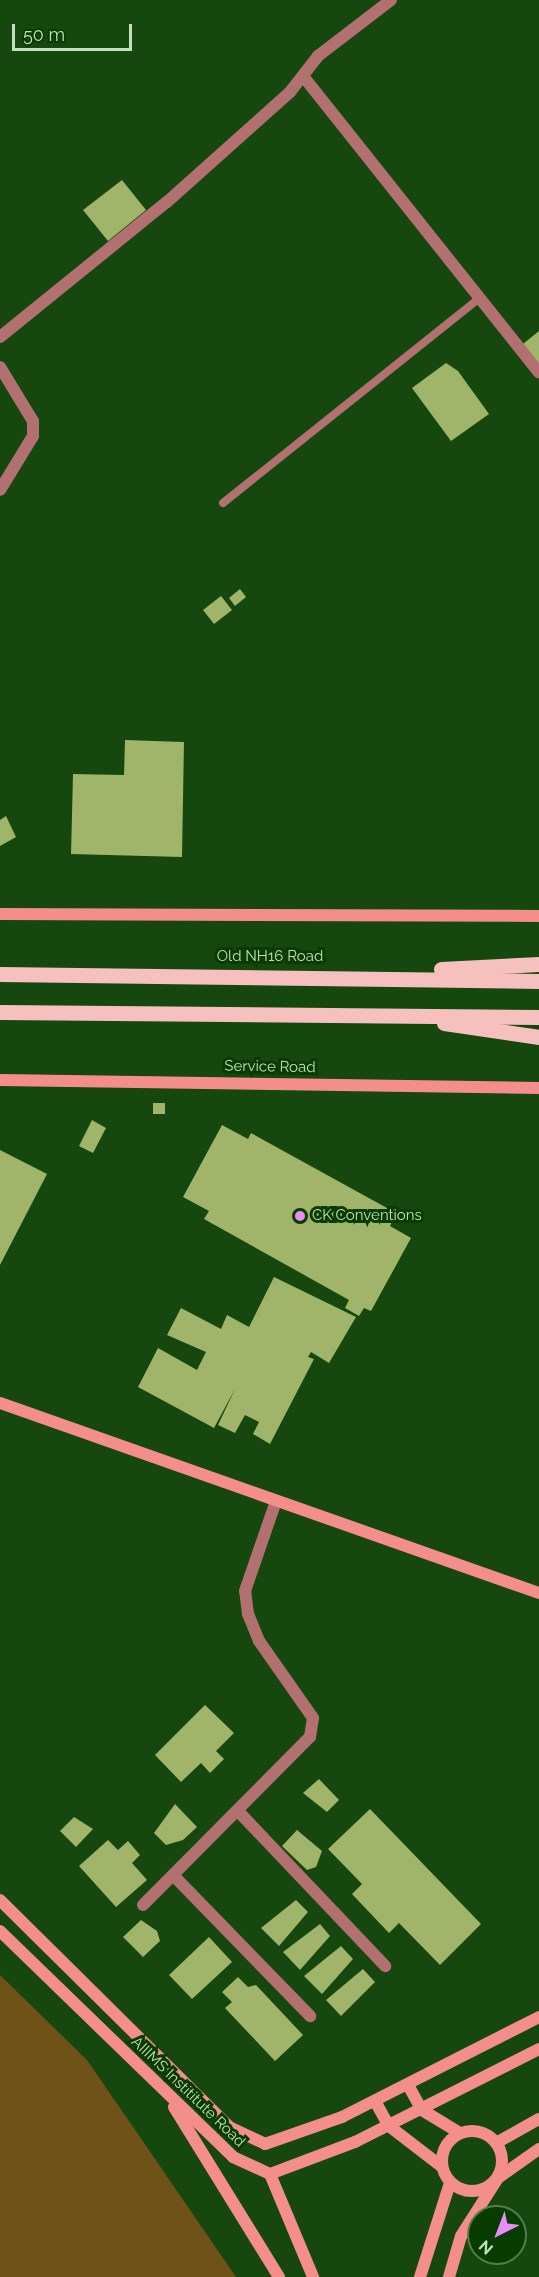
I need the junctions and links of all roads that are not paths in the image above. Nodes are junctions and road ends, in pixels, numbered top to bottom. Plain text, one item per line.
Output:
1 (391, 0) edge
2 (303, 76) junction
3 (479, 299) junction
4 (0, 337) edge
5 (0, 367) edge
6 (539, 373) edge
7 (0, 490) edge
8 (223, 503) dead end
9 (0, 914) edge
10 (539, 916) edge
11 (539, 964) edge
12 (0, 974) edge
13 (336, 975) junction
14 (539, 981) edge
15 (0, 1012) edge
16 (380, 1014) junction
17 (539, 1017) edge
18 (539, 1037) edge
19 (0, 1080) edge
20 (539, 1088) edge
21 (0, 1403) edge
22 (276, 1501) junction
23 (539, 1593) edge
24 (238, 1810) junction
25 (173, 1875) junction
26 (0, 1900) edge
27 (143, 1905) dead end
28 (0, 1931) edge
29 (385, 1966) dead end
30 (310, 2016) dead end
31 (539, 2017) edge
32 (539, 2049) edge
33 (408, 2085) junction
34 (164, 2090) junction
35 (375, 2101) junction
36 (422, 2110) junction
37 (539, 2119) edge
38 (389, 2126) junction
39 (460, 2133) junction
40 (496, 2143) junction
41 (539, 2149) edge
42 (441, 2166) junction
43 (270, 2174) junction
44 (498, 2178) junction
45 (450, 2183) junction
46 (279, 2277) edge
47 (314, 2277) edge
48 (420, 2277) edge
49 (449, 2277) edge

1 - 2 street
2 - 3 street
2 - 4 street
3 - 6 street
3 - 8 lane
5 - 7 street
9 - 10 street
11 - 13 main road
12 - 13 main road, Old NH16 Road
13 - 14 main road, Old NH16 Road
15 - 16 main road
16 - 17 main road
16 - 18 main road
19 - 20 street, Service Road
21 - 22 street
22 - 23 street
22 - 24 street
24 - 25 street
24 - 29 street
25 - 27 street
25 - 30 street
26 - 35 street, AIIIMS Instititute Road
28 - 34 street, AIIIMS Instititute Road
31 - 33 street, AIIIMS Instititute Road
32 - 36 street
33 - 35 street, AIIIMS Instititute Road
33 - 36 street
34 - 43 street, AIIIMS Instititute Road
34 - 46 street
35 - 38 street
36 - 38 street
36 - 39 street
37 - 40 street
38 - 42 street
38 - 43 street
39 - 40 street
39 - 42 street
40 - 44 street
41 - 44 street
42 - 45 street
43 - 47 street
44 - 45 street
44 - 49 street
45 - 48 street

